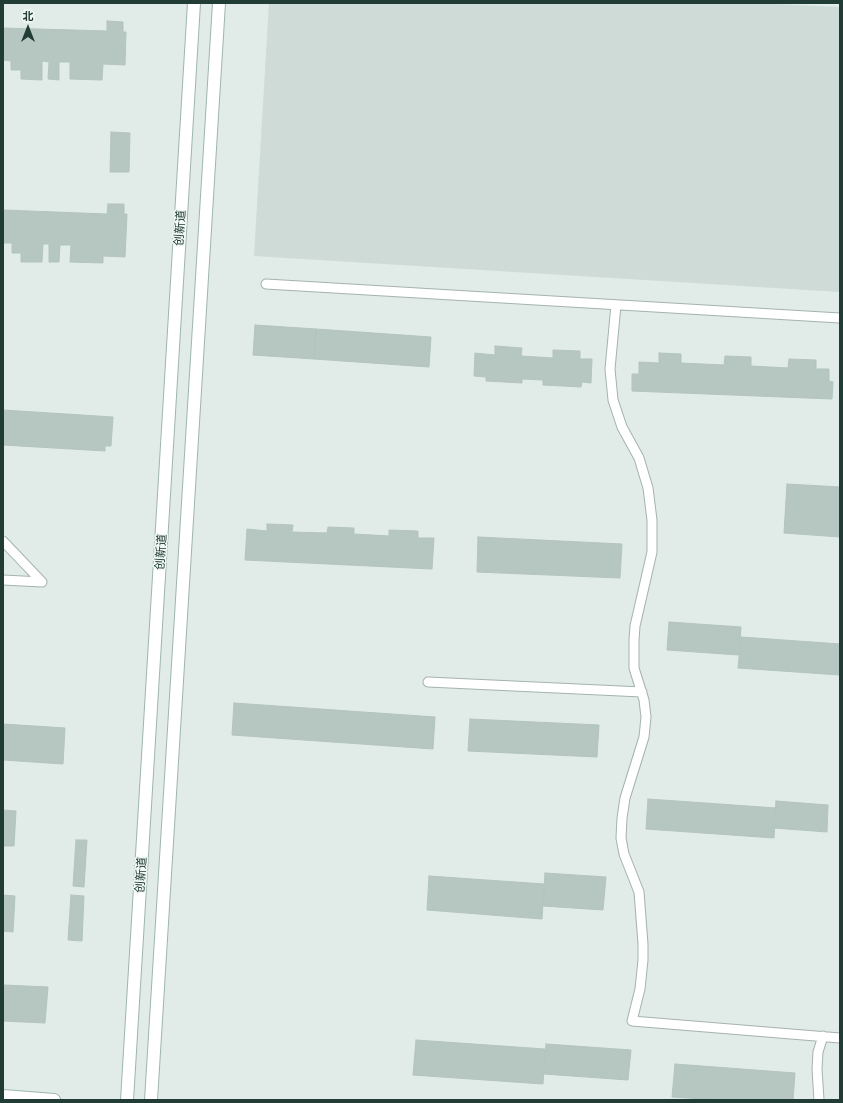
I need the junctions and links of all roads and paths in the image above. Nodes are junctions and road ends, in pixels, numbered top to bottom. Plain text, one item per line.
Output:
1 (194, 3) edge
2 (219, 3) edge
3 (266, 284) dead end
4 (616, 305) junction
5 (840, 318) edge
6 (3, 541) edge
7 (3, 580) edge
8 (428, 682) dead end
9 (642, 692) junction
10 (823, 1036) junction
11 (840, 1038) edge
12 (3, 1096) edge
13 (54, 1100) edge
14 (127, 1100) edge
15 (152, 1100) edge
16 (819, 1100) edge

1 - 14 street, 创新道
2 - 15 street, 创新道
3 - 4 lane
4 - 5 lane
4 - 9 lane
6 - 7 lane
8 - 9 lane
9 - 10 lane
10 - 11 lane
10 - 16 lane
12 - 13 street

